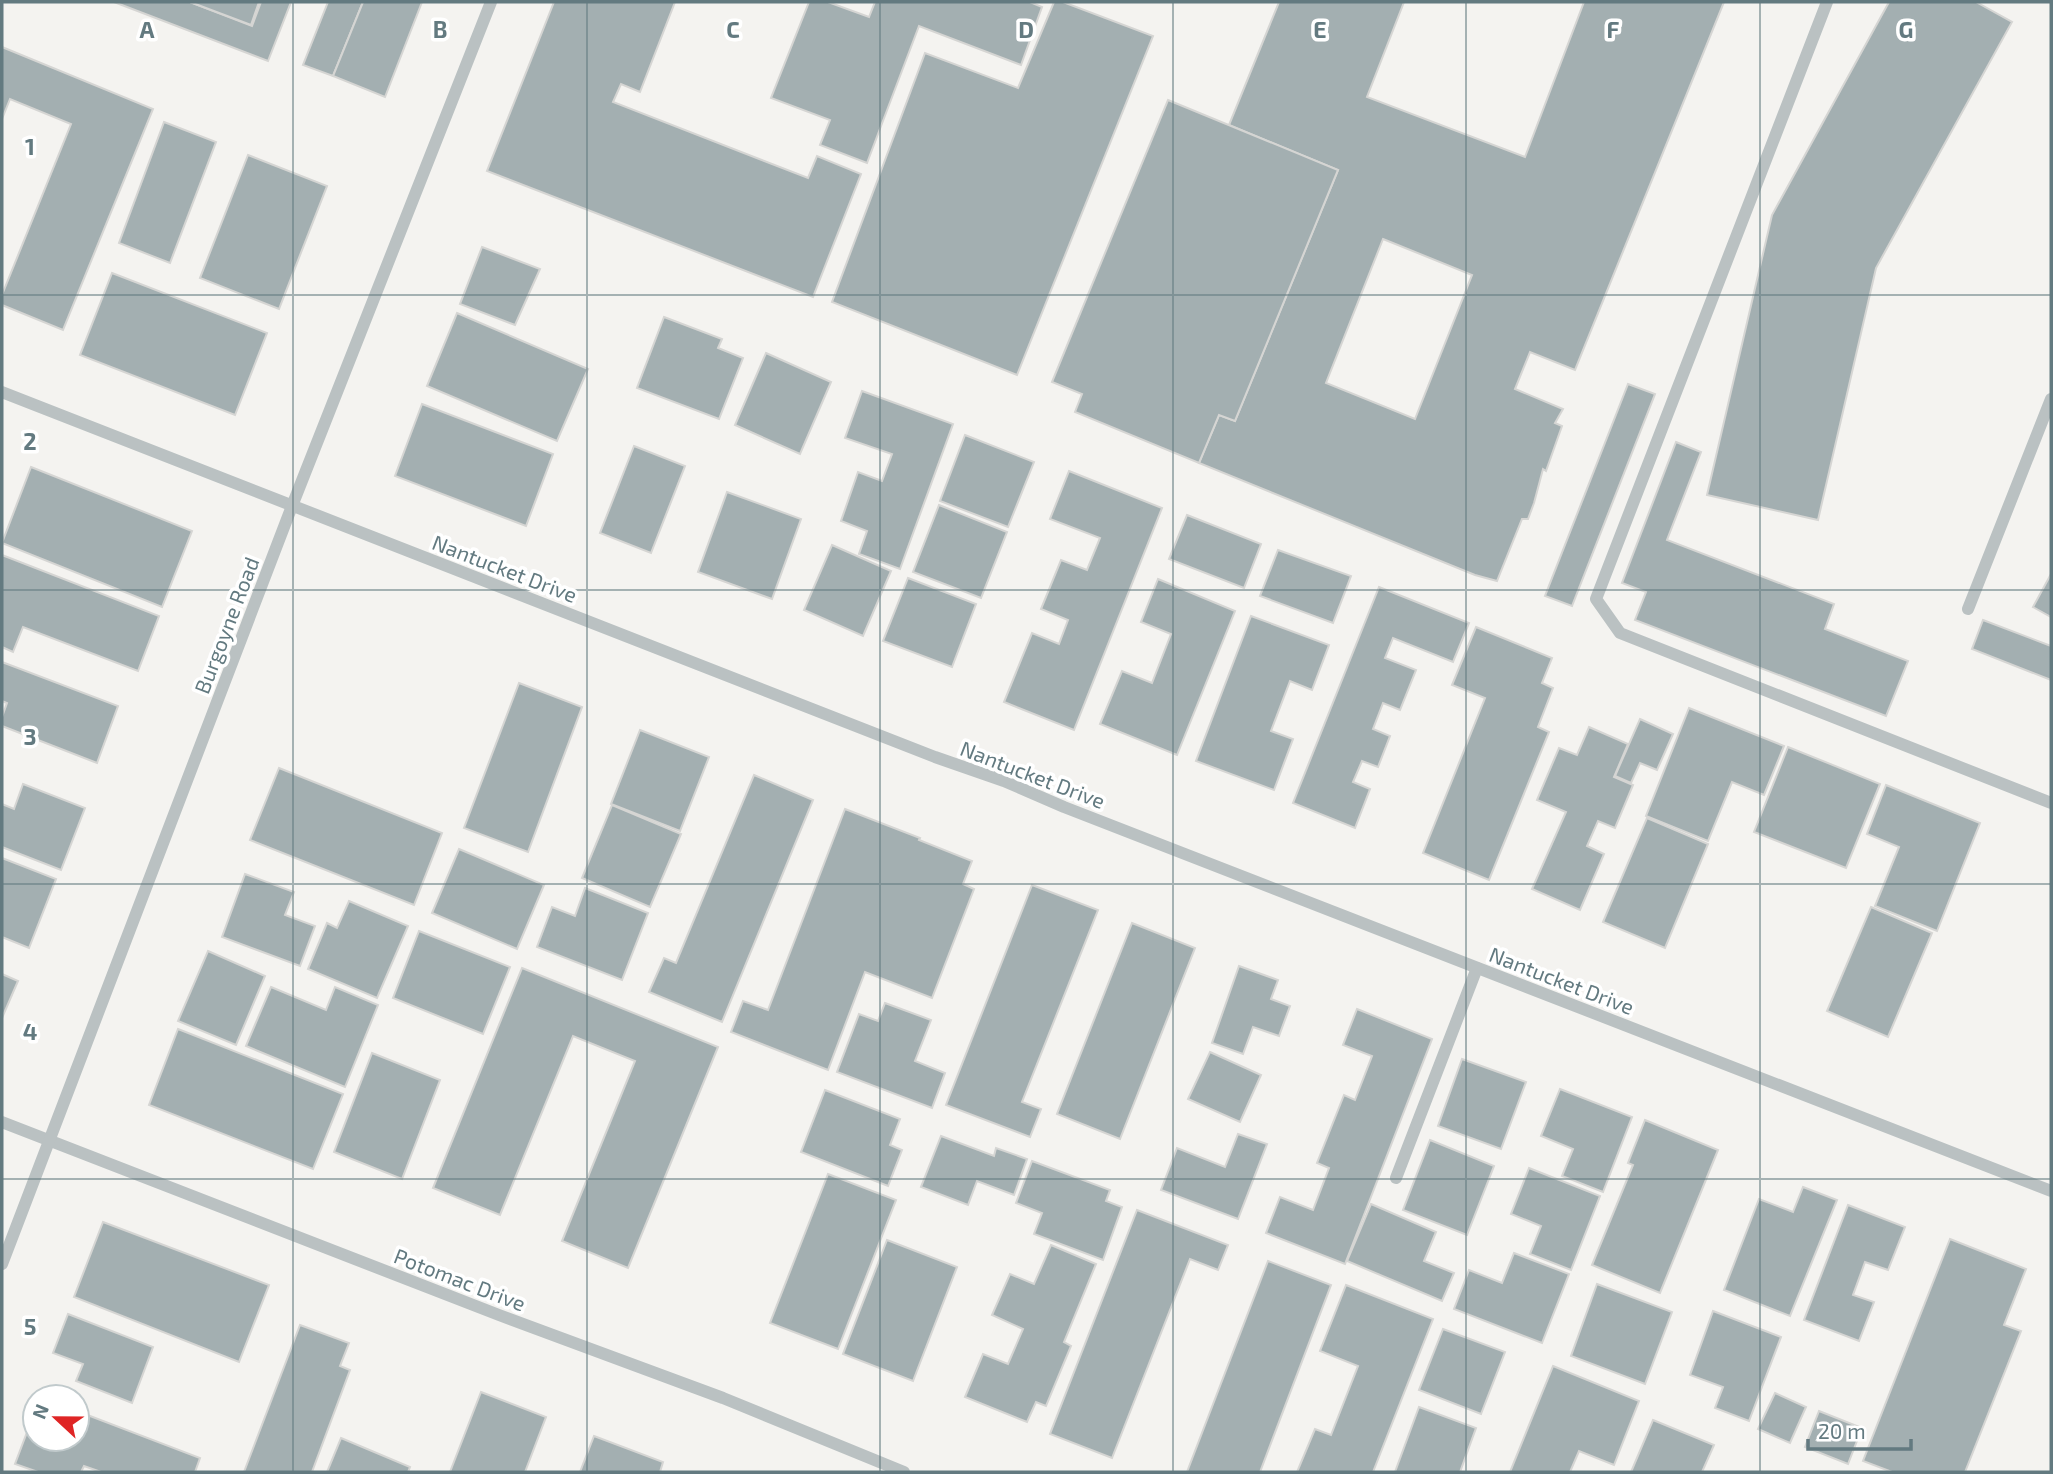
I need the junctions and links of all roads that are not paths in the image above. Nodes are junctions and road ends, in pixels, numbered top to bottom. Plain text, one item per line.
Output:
1 (491, 2) edge
2 (1827, 2) edge
3 (2, 392) edge
4 (2051, 399) edge
5 (292, 506) junction
6 (1968, 609) dead end
7 (2051, 803) edge
8 (1477, 968) junction
9 (2, 1122) edge
10 (50, 1141) junction
11 (1396, 1178) dead end
12 (2051, 1191) edge
13 (2, 1264) edge
14 (904, 1472) edge

1 - 5 street, Burgoyne Road
2 - 7 street
3 - 5 street, Nantucket Drive
4 - 6 street
5 - 8 street, Nantucket Drive
5 - 10 street, Burgoyne Road
8 - 11 street
8 - 12 street, Nantucket Drive
9 - 10 street, Potomac Drive
10 - 13 street, Burgoyne Road
10 - 14 street, Potomac Drive

